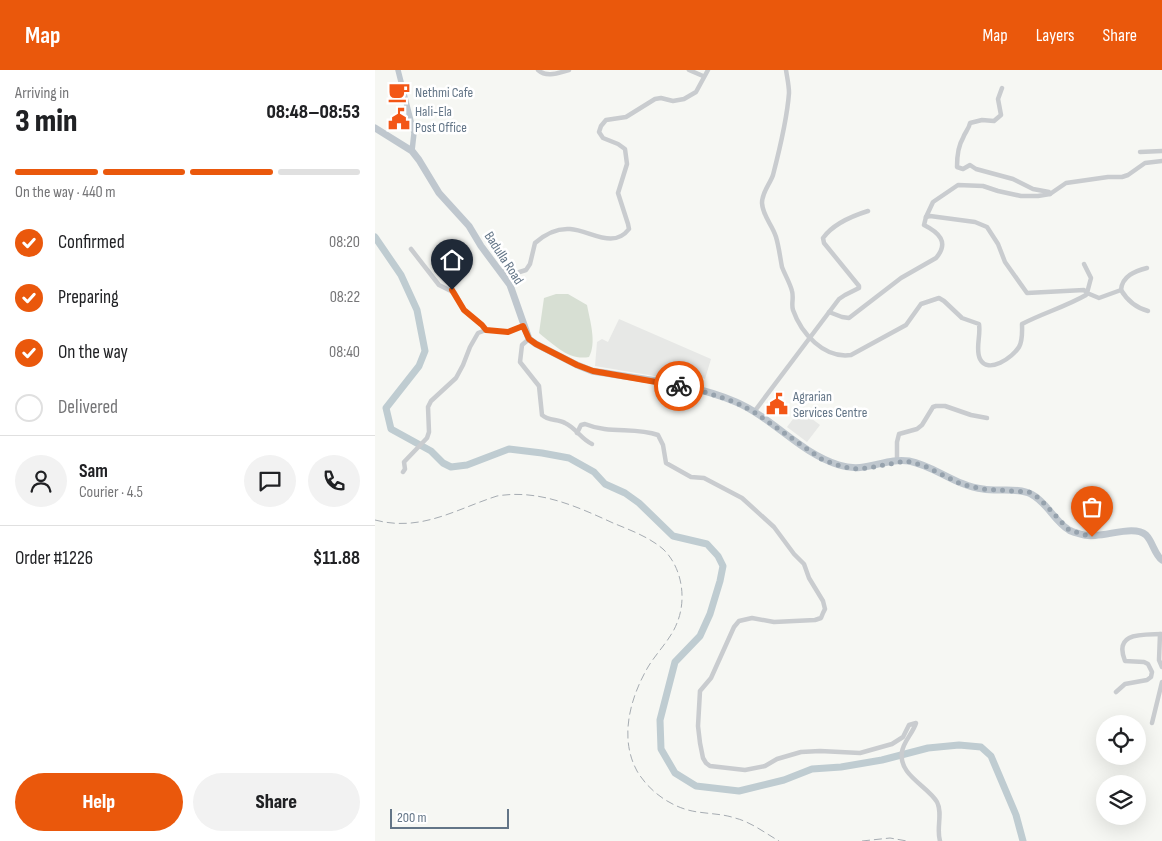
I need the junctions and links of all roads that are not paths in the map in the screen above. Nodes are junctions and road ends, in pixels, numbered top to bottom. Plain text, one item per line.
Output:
1 (398, 70) edge
2 (538, 70) edge
3 (569, 70) edge
4 (689, 70) edge
5 (708, 70) edge
6 (786, 70) edge
7 (703, 76) junction
8 (1002, 88) dead end
9 (375, 128) edge
10 (1162, 150) edge
11 (412, 151) junction
12 (1140, 152) dead end
13 (1162, 161) edge
14 (1050, 194) junction
15 (868, 211) dead end
16 (926, 217) junction
17 (411, 249) dead end
18 (1084, 264) dead end
19 (1147, 268) dead end
20 (499, 270) junction
21 (1121, 290) junction
22 (1087, 293) junction
23 (1149, 310) dead end
24 (829, 312) junction
25 (523, 326) junction
26 (486, 330) junction
27 (809, 338) junction
28 (529, 339) junction
29 (754, 412) junction
30 (987, 418) dead end
31 (577, 433) junction
32 (592, 444) dead end
33 (897, 461) junction
34 (403, 472) dead end
35 (1162, 560) edge
36 (1161, 634) edge
37 (1162, 667) edge
38 (1162, 682) edge
39 (1116, 692) dead end
40 (1153, 723) dead end
41 (940, 841) edge

1 - 11 main road
2 - 3 street
4 - 7 street
5 - 7 street
6 - 27 street
7 - 20 street
8 - 14 street
9 - 11 highway, Badulla Road
10 - 12 street
11 - 20 highway, Badulla Road
13 - 14 street
14 - 16 street
15 - 24 street
16 - 22 street
16 - 24 street
17 - 26 street
18 - 22 street
19 - 21 street
20 - 25 highway, Badulla Road
21 - 22 street
21 - 23 street
22 - 27 street
24 - 27 street
25 - 26 street
25 - 28 highway, Badulla Road
26 - 34 street
27 - 29 street
28 - 29 highway
28 - 31 street
29 - 33 highway
30 - 33 street
31 - 32 street
31 - 41 street
33 - 35 highway
36 - 37 street
36 - 39 street
38 - 40 street

